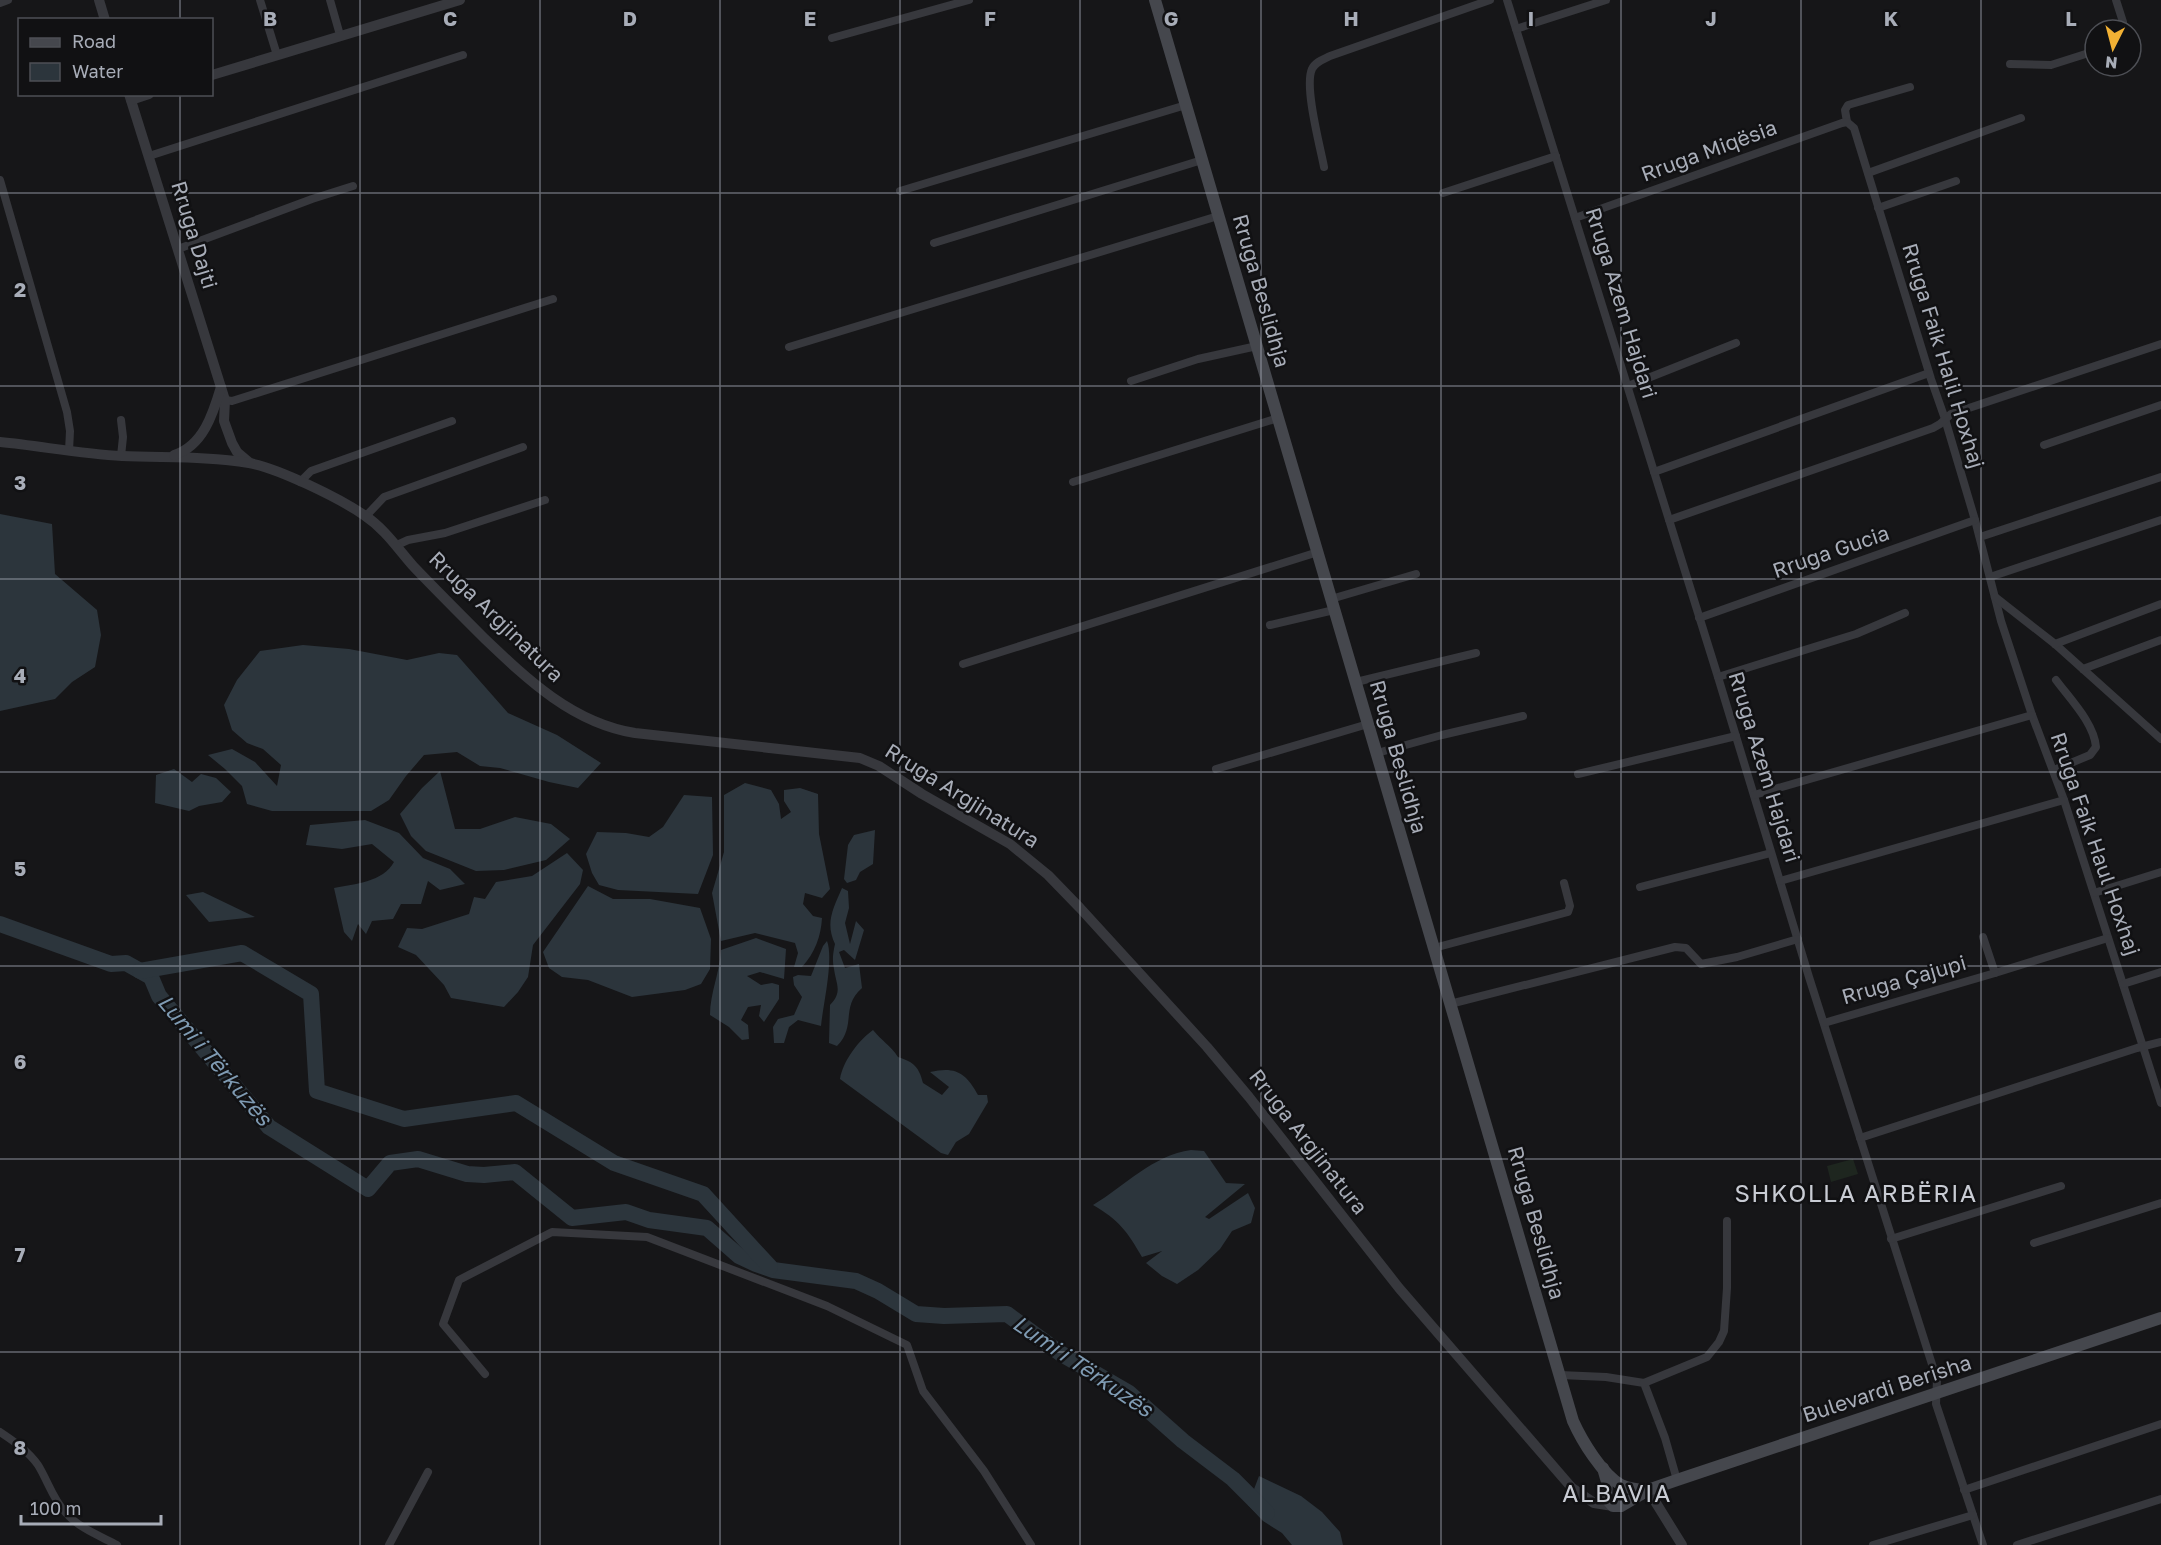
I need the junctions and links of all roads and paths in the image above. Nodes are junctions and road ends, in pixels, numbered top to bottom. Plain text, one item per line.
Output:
1 (8, 0) edge
2 (99, 0) edge
3 (260, 0) edge
4 (330, 0) edge
5 (460, 0) edge
6 (969, 0) edge
7 (1155, 0) edge
8 (1490, 0) edge
9 (1507, 0) edge
10 (1606, 0) edge
11 (2115, 0) edge
12 (0, 3) edge
13 (426, 5) edge
14 (104, 18) edge
15 (2122, 18) edge
16 (1516, 29) junction
17 (340, 35) junction
18 (832, 38) dead end
19 (278, 55) junction
20 (463, 55) dead end
21 (2083, 55) edge
22 (2010, 64) dead end
23 (213, 75) edge
24 (1910, 87) dead end
25 (130, 97) edge
26 (1186, 105) junction
27 (2021, 118) dead end
28 (1851, 125) junction
29 (149, 156) junction
30 (1556, 156) junction
31 (1202, 160) junction
32 (1324, 166) dead end
33 (1868, 173) junction
34 (0, 180) edge
35 (1956, 181) dead end
36 (353, 186) dead end
37 (900, 191) dead end
38 (1443, 193) dead end
39 (1878, 208) junction
40 (1218, 216) junction
41 (1575, 218) junction
42 (934, 243) dead end
43 (178, 249) junction
44 (553, 299) dead end
45 (1736, 343) dead end
46 (2161, 344) edge
47 (1257, 345) junction
48 (789, 347) dead end
49 (1929, 374) junction
50 (1131, 381) dead end
51 (1628, 386) junction
52 (221, 387) junction
53 (225, 400) junction
54 (2161, 405) edge
55 (1278, 418) junction
56 (1945, 419) junction
57 (121, 420) dead end
58 (452, 421) dead end
59 (201, 435) junction
60 (230, 438) junction
61 (0, 442) edge
62 (2044, 445) dead end
63 (523, 447) dead end
64 (69, 451) junction
65 (121, 456) junction
66 (170, 456) junction
67 (213, 460) junction
68 (250, 463) junction
69 (1654, 472) junction
70 (2161, 477) edge
71 (300, 482) junction
72 (1073, 482) dead end
73 (545, 500) dead end
74 (366, 516) junction
75 (1669, 520) junction
76 (1975, 520) junction
77 (2161, 520) edge
78 (1980, 537) junction
79 (397, 545) junction
80 (1318, 552) junction
81 (1416, 574) dead end
82 (1990, 577) junction
83 (1995, 597) junction
84 (1333, 604) junction
85 (2161, 604) edge
86 (1905, 613) dead end
87 (1700, 618) junction
88 (1270, 625) dead end
89 (2161, 640) edge
90 (2055, 644) junction
91 (1476, 653) dead end
92 (963, 664) dead end
93 (2083, 669) junction
94 (1718, 677) junction
95 (2056, 680) dead end
96 (1356, 682) junction
97 (2032, 715) junction
98 (1523, 716) dead end
99 (1368, 724) junction
100 (1736, 736) junction
101 (2161, 739) edge
102 (1377, 753) junction
103 (1216, 769) dead end
104 (2054, 770) junction
105 (1578, 774) dead end
106 (1754, 795) junction
107 (2064, 800) junction
108 (1771, 853) junction
109 (2161, 872) edge
110 (1780, 881) junction
111 (1564, 883) dead end
112 (1640, 887) dead end
113 (2094, 893) junction
114 (1983, 937) dead end
115 (2108, 938) junction
116 (1798, 939) junction
117 (1434, 948) junction
118 (2161, 972) edge
119 (1995, 973) junction
120 (2123, 984) junction
121 (1450, 1004) junction
122 (1824, 1023) junction
123 (2161, 1042) edge
124 (2143, 1047) junction
125 (2161, 1103) edge
126 (1860, 1138) junction
127 (2061, 1186) dead end
128 (2161, 1203) edge
129 (1727, 1221) dead end
130 (1891, 1239) junction
131 (2034, 1243) dead end
132 (2161, 1318) edge
133 (485, 1374) dead end
134 (1560, 1375) junction
135 (1644, 1383) junction
136 (1936, 1393) junction
137 (2161, 1424) edge
138 (0, 1432) edge
139 (1602, 1466) junction
140 (428, 1473) dead end
141 (1677, 1480) junction
142 (1622, 1485) junction
143 (1572, 1488) junction
144 (1648, 1490) junction
145 (1964, 1490) junction
146 (1606, 1491) junction
147 (2161, 1499) edge
148 (1626, 1501) junction
149 (1613, 1506) junction
150 (1973, 1515) junction
151 (117, 1545) edge
152 (389, 1545) edge
153 (1031, 1545) edge
154 (1682, 1545) edge
155 (1874, 1545) edge
156 (1983, 1545) edge
157 (2017, 1545) edge

1 - 12 street
2 - 14 street
3 - 19 street
4 - 17 street
5 - 13 street
6 - 18 street
7 - 26 main road, Rruga Beslidhja
8 - 32 street
9 - 16 street, Rruga Azem Hajdari
10 - 16 street
11 - 15 street
13 - 17 street
16 - 30 street, Rruga Azem Hajdari
17 - 19 street
19 - 23 street
20 - 29 street
21 - 22 street
24 - 28 street
25 - 29 street, Rruga Dajti
26 - 31 main road, Rruga Beslidhja
26 - 37 street
27 - 33 street
28 - 33 street, Rruga Faik Halil Hoxhaj
28 - 41 street, Rruga Miqësia
29 - 43 street, Rruga Dajti
30 - 38 street
30 - 41 street, Rruga Azem Hajdari
31 - 40 main road, Rruga Beslidhja
31 - 42 street
33 - 39 street, Rruga Faik Halil Hoxhaj
34 - 64 street
35 - 39 street
36 - 43 street
39 - 49 street, Rruga Faik Halil Hoxhaj
40 - 47 main road, Rruga Beslidhja
40 - 48 street
41 - 51 street, Rruga Azem Hajdari
43 - 52 street, Rruga Dajti
44 - 53 street
45 - 51 street
46 - 56 street
47 - 50 street
47 - 55 main road, Rruga Beslidhja
49 - 56 street, Rruga Faik Halil Hoxhaj
49 - 69 street
51 - 69 street, Rruga Azem Hajdari
52 - 53 street, Rruga Dajti
52 - 59 street
53 - 60 street, Rruga Dajti
54 - 62 street
55 - 72 street
55 - 80 main road, Rruga Beslidhja
56 - 75 street
56 - 76 street, Rruga Faik Halil Hoxhaj
57 - 65 street
58 - 71 street
59 - 60 street
59 - 66 street
59 - 67 street
60 - 67 street
60 - 68 street
61 - 64 street
63 - 74 street
64 - 65 street
65 - 66 street
66 - 67 street
67 - 68 street
68 - 71 street, Rruga Argjinatura
69 - 75 street, Rruga Azem Hajdari
70 - 78 street
71 - 74 street, Rruga Argjinatura
73 - 79 street
74 - 79 street, Rruga Argjinatura
75 - 87 street, Rruga Azem Hajdari
76 - 78 street, Rruga Faik Halil Hoxhaj
76 - 87 street, Rruga Gucia
77 - 82 street
78 - 82 street, Rruga Faik Halil Hoxhaj
79 - 143 street, Rruga Argjinatura
80 - 84 main road, Rruga Beslidhja
80 - 92 street
81 - 84 street
82 - 83 street, Rruga Faik Halil Hoxhaj
83 - 90 street
83 - 97 street, Rruga Faik Haul Hoxhaj
84 - 88 street
84 - 96 main road, Rruga Beslidhja
85 - 90 street
86 - 94 street
87 - 94 street, Rruga Azem Hajdari
89 - 93 street
90 - 93 street
91 - 96 street
93 - 101 street
94 - 100 street, Rruga Azem Hajdari
95 - 104 street
96 - 99 main road, Rruga Beslidhja
97 - 104 street, Rruga Faik Haul Hoxhaj
97 - 106 street
98 - 102 street
99 - 102 main road, Rruga Beslidhja
99 - 103 street
100 - 105 street
100 - 106 street, Rruga Azem Hajdari
102 - 117 main road, Rruga Beslidhja
104 - 107 street, Rruga Faik Haul Hoxhaj
106 - 108 street, Rruga Azem Hajdari
107 - 110 street
107 - 113 street, Rruga Faik Haul Hoxhaj
108 - 110 street, Rruga Azem Hajdari
108 - 112 street
109 - 113 street
110 - 116 street, Rruga Azem Hajdari
111 - 117 street
113 - 115 street, Rruga Faik Haul Hoxhaj
114 - 119 street, Rruga Çajupi
115 - 119 street, Rruga Çajupi
115 - 120 street, Rruga Faik Haul Hoxhaj
116 - 121 street
116 - 122 street, Rruga Azem Hajdari
117 - 121 main road, Rruga Beslidhja
118 - 120 street
119 - 122 street, Rruga Çajupi
120 - 124 street, Rruga Faik Haul Hoxhaj
121 - 134 main road, Rruga Beslidhja
122 - 126 street, Rruga Azem Hajdari
123 - 124 street
124 - 125 street, Rruga Faik Haul Hoxhaj
124 - 126 street
126 - 130 street, Rruga Azem Hajdari
127 - 130 street
128 - 131 street
129 - 135 street
130 - 136 street, Rruga Azem Hajdari
132 - 136 main road, Bulevardi Berisha
133 - 153 street
134 - 135 street
134 - 139 main road, Rruga Beslidhja
135 - 141 street
136 - 141 main road, Bulevardi Berisha
136 - 145 street, Rruga Azem Hajdari
137 - 145 street
138 - 151 street
139 - 142 main road, Rruga Beslidhja
139 - 146 main road
140 - 152 street
141 - 144 main road, Bulevardi Berisha
142 - 144 main road
142 - 146 main road
142 - 148 main road
143 - 146 street
143 - 149 street, Rruga Argjinatura
144 - 148 main road, Bulevardi Berisha
144 - 154 street
145 - 150 street, Rruga Azem Hajdari
146 - 149 main road
147 - 157 street
148 - 149 main road
150 - 155 street
150 - 156 street, Rruga Azem Hajdari

